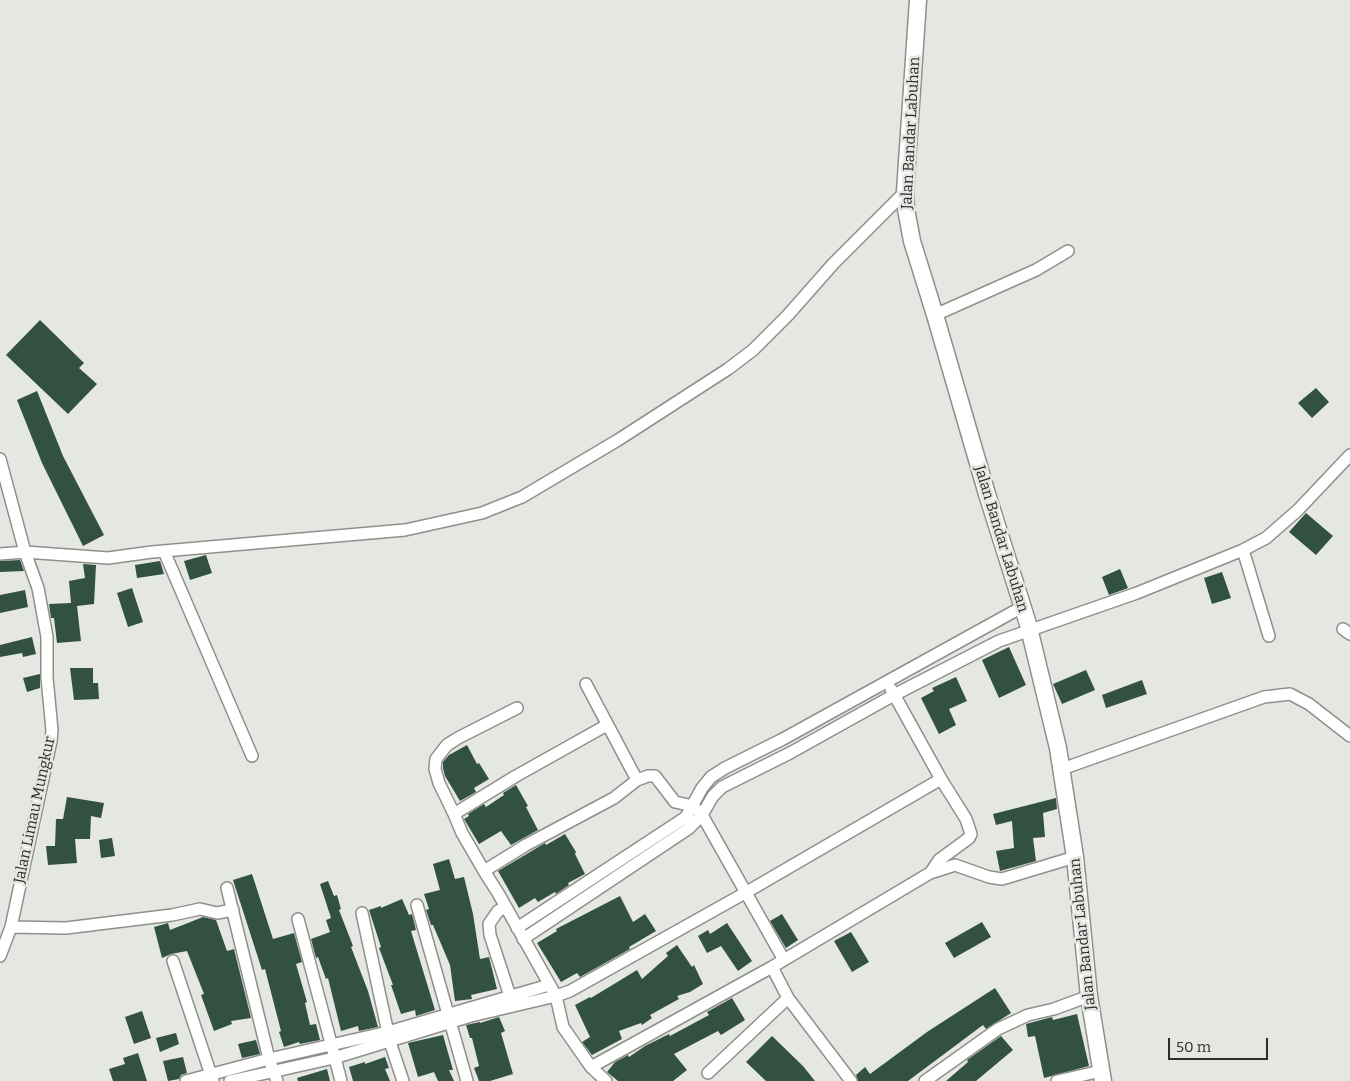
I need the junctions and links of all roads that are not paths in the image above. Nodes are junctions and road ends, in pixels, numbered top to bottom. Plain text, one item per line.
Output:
1 (918, 0) edge
2 (905, 192) junction
3 (1068, 251) dead end
4 (935, 315) junction
5 (1350, 455) edge
6 (0, 459) edge
7 (1243, 550) junction
8 (164, 551) junction
9 (25, 552) junction
10 (0, 554) edge
11 (1022, 607) junction
12 (1350, 626) edge
13 (1029, 630) junction
14 (1350, 634) edge
15 (1269, 636) dead end
16 (956, 644) junction
17 (964, 659) junction
18 (886, 681) junction
19 (586, 684) dead end
20 (894, 695) junction
21 (517, 708) dead end
22 (607, 725) junction
23 (1350, 736) edge
24 (252, 756) dead end
25 (1062, 769) junction
26 (941, 779) junction
27 (637, 780) junction
28 (692, 806) junction
29 (454, 814) junction
30 (702, 816) junction
31 (681, 820) junction
32 (688, 829) junction
33 (1074, 858) junction
34 (484, 871) junction
35 (930, 873) junction
36 (227, 888) dead end
37 (745, 893) junction
38 (417, 905) dead end
39 (506, 907) junction
40 (233, 910) junction
41 (362, 913) dead end
42 (298, 920) dead end
43 (11, 927) junction
44 (517, 928) junction
45 (523, 939) junction
46 (0, 956) edge
47 (784, 960) junction
48 (173, 961) dead end
49 (772, 968) junction
50 (549, 985) junction
51 (510, 996) junction
52 (556, 996) junction
53 (1089, 996) junction
54 (788, 998) junction
55 (450, 1018) junction
56 (389, 1037) junction
57 (331, 1045) junction
58 (334, 1058) junction
59 (269, 1059) junction
60 (591, 1067) junction
61 (708, 1073) dead end
62 (275, 1076) edge
63 (1102, 1076) edge
64 (212, 1078) edge
65 (186, 1081) edge
66 (230, 1081) edge
67 (341, 1081) edge
68 (403, 1081) edge
69 (468, 1081) edge
70 (606, 1081) edge
71 (851, 1081) edge
72 (925, 1081) edge
73 (1057, 1081) edge

1 - 2 main road, Jalan Bandar Labuhan
2 - 4 main road, Jalan Bandar Labuhan
2 - 8 street
3 - 4 street
4 - 11 main road, Jalan Bandar Labuhan
5 - 7 street
6 - 9 street, Jalan Limau Mungkur
7 - 13 street
7 - 15 street
8 - 9 street
8 - 24 street
9 - 10 street
9 - 43 street, Jalan Limau Mungkur
11 - 13 main road, Jalan Bandar Labuhan
11 - 16 street
12 - 14 street
13 - 17 street
13 - 25 main road, Jalan Bandar Labuhan
16 - 17 street
16 - 18 street
17 - 20 street
18 - 20 street
18 - 28 street
19 - 22 street
20 - 26 street
20 - 30 street
21 - 29 street
22 - 27 street
22 - 29 street
23 - 25 street
25 - 33 main road, Jalan Bandar Labuhan
26 - 35 street
26 - 37 street
27 - 28 street
27 - 34 street
28 - 30 street
28 - 31 street
29 - 34 street
30 - 32 street
30 - 37 street
31 - 32 street
31 - 44 street
32 - 45 street
33 - 35 street
33 - 53 main road, Jalan Bandar Labuhan
34 - 39 street
35 - 47 street
36 - 40 street
37 - 47 street
37 - 52 street
38 - 55 street
39 - 44 street
39 - 51 street
40 - 43 street
40 - 59 street
41 - 56 street
42 - 57 street
43 - 46 street, Jalan Limau Mungkur
44 - 45 street
45 - 50 street
47 - 49 street
48 - 64 street
49 - 54 street
49 - 60 street
50 - 51 street
50 - 52 street
51 - 55 street
52 - 55 street
52 - 60 street
53 - 63 main road, Jalan Bandar Labuhan
53 - 72 street
54 - 61 street
54 - 71 street
55 - 56 street
55 - 69 street
56 - 57 street
56 - 58 street
56 - 68 street
57 - 58 street
57 - 59 street
58 - 62 street
58 - 67 street
59 - 62 street
59 - 64 street
60 - 70 street
62 - 66 street
63 - 73 street
64 - 65 street

